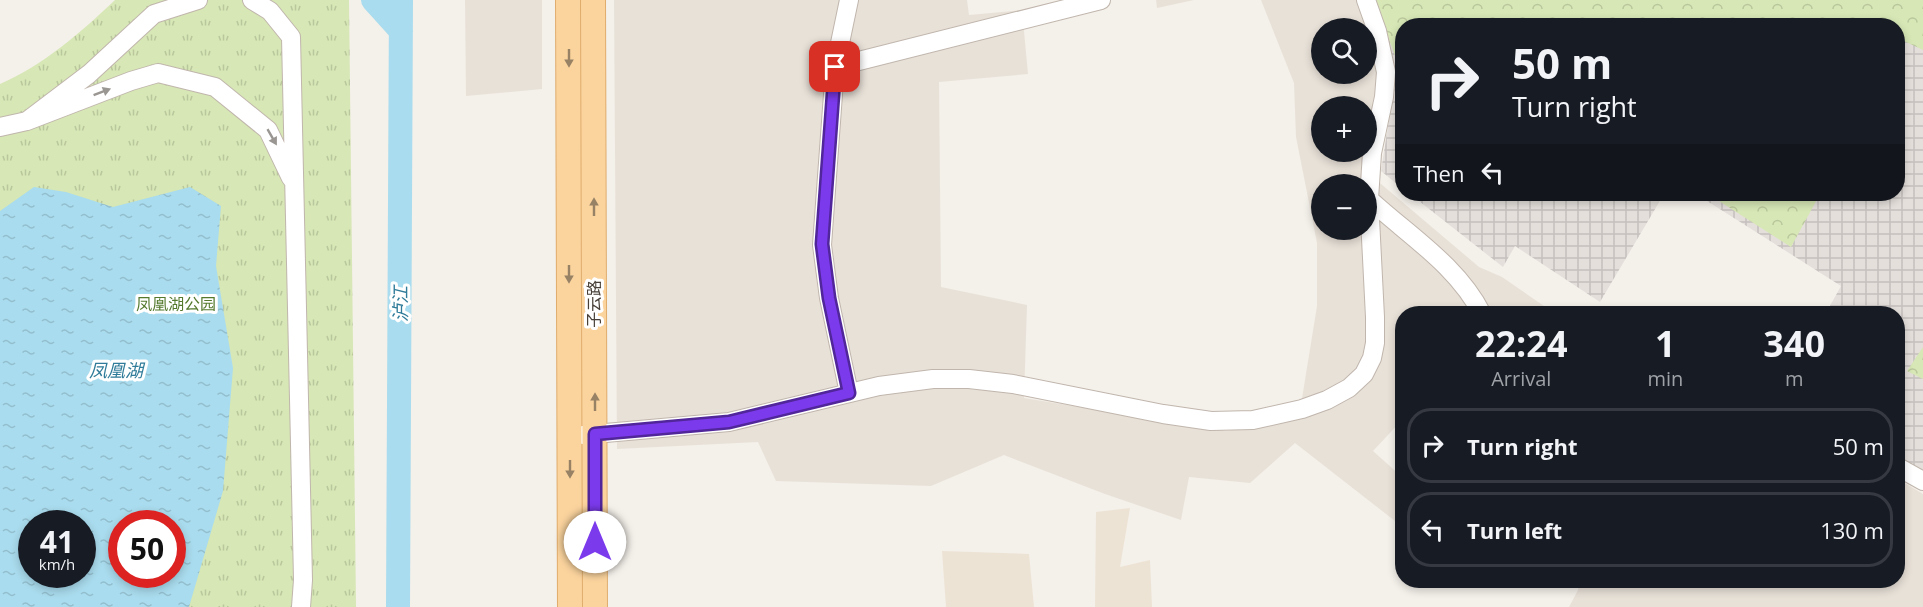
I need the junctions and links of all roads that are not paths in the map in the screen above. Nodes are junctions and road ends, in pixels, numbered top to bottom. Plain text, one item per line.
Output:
1 (198, 0) edge
2 (252, 0) edge
3 (568, 0) edge
4 (593, 0) edge
5 (849, 0) edge
6 (1101, 0) edge
7 (1366, 0) edge
8 (835, 67) junction
9 (27, 121) junction
10 (0, 127) edge
11 (1371, 174) edge
12 (293, 183) junction
13 (1377, 206) edge
14 (1371, 240) edge
15 (1477, 306) edge
16 (849, 393) junction
17 (595, 434) junction
18 (570, 436) junction
19 (1905, 471) edge
20 (1923, 481) edge
21 (301, 607) edge
22 (570, 607) edge
23 (596, 607) edge

1 - 9 street
2 - 12 street
3 -> 18 main road, 子云路
17 -> 4 main road, 子云路
5 - 8 street
6 - 8 street
7 - 11 street
8 - 16 street
9 - 10 street
9 -> 12 street
12 - 21 street
13 - 15 street
14 - 16 street
16 - 17 street
17 - 18 street
17 - 23 main road, 子云路
18 -> 22 main road, 子云路
19 - 20 street

